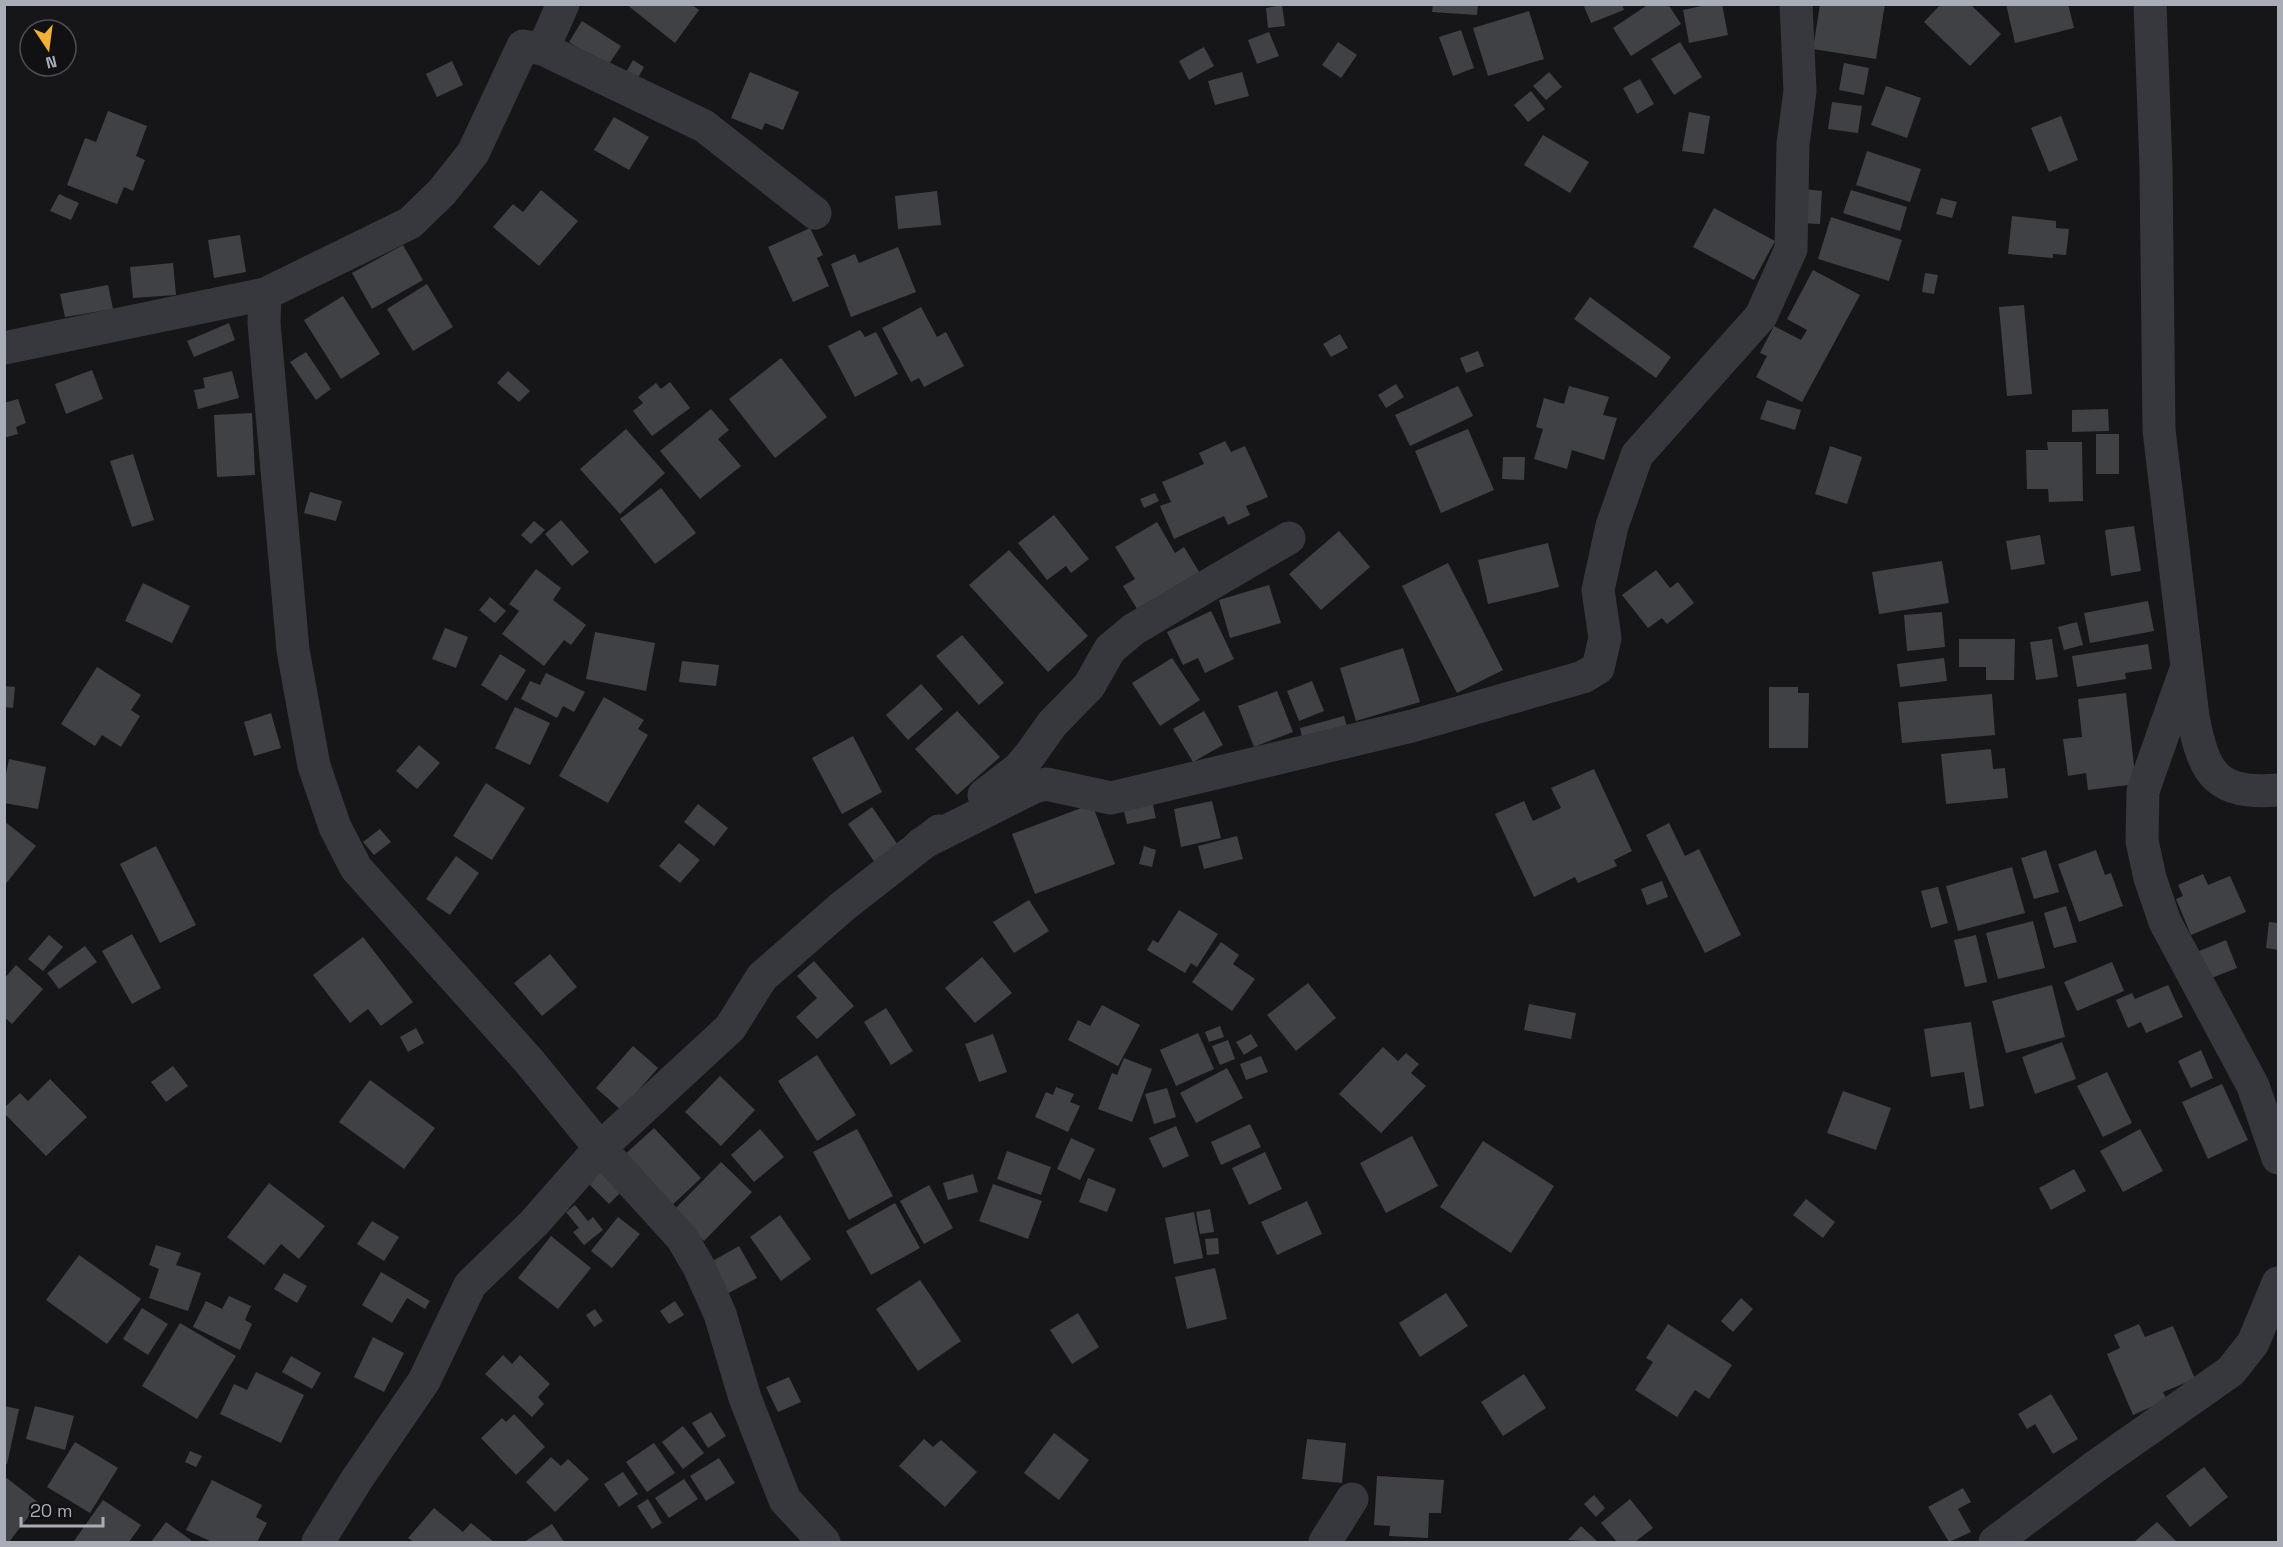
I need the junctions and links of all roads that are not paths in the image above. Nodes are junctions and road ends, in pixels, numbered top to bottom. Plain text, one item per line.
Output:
1 (563, 4) edge
2 (1796, 4) edge
3 (2150, 4) edge
4 (543, 49) junction
5 (815, 213) dead end
6 (265, 294) junction
7 (4, 348) edge
8 (1289, 538) dead end
9 (2186, 671) junction
10 (2278, 790) edge
11 (921, 844) junction
12 (600, 1148) junction
13 (2278, 1158) edge
14 (2278, 1283) edge
15 (1352, 1499) dead end
16 (318, 1542) edge
17 (824, 1542) edge
18 (1325, 1542) edge
19 (1995, 1542) edge

1 - 4 street
2 - 11 street
3 - 9 street
4 - 5 street
4 - 6 street
6 - 7 street
6 - 12 street
8 - 11 street
9 - 10 street
9 - 13 street
11 - 12 street
12 - 16 street
12 - 17 street
14 - 19 street
15 - 18 street

